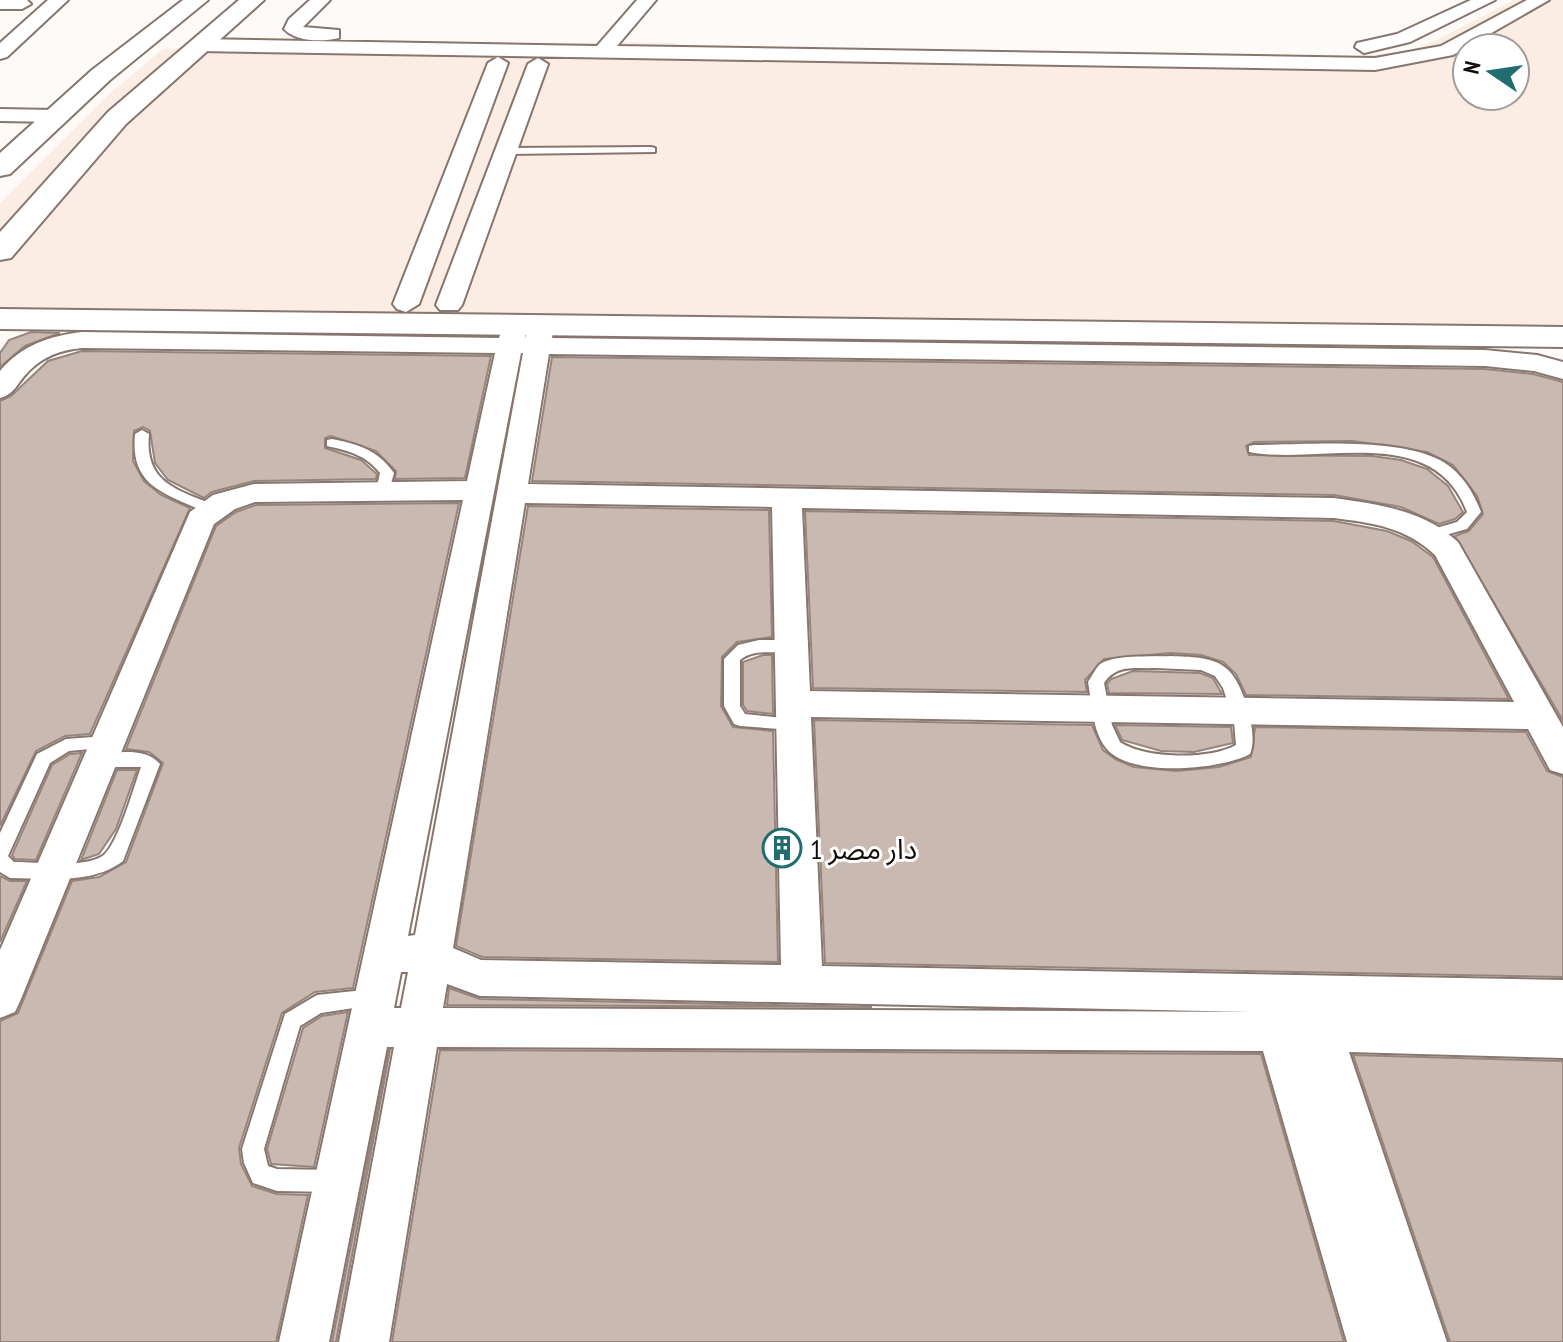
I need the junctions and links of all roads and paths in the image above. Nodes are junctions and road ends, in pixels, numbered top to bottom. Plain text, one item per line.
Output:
1 (59, 0) edge
2 (197, 0) edge
3 (253, 0) edge
4 (302, 0) edge
5 (321, 0) edge
6 (628, 0) edge
7 (647, 0) edge
8 (1483, 0) edge
9 (24, 2) edge
10 (0, 4) edge
11 (1545, 7) edge
12 (0, 24) edge
13 (271, 29) junction
14 (293, 29) junction
15 (535, 31) dead end
16 (602, 32) junction
17 (1511, 32) edge
18 (189, 52) junction
19 (0, 53) edge
20 (591, 53) junction
21 (485, 59) junction
22 (666, 60) junction
23 (538, 64) junction
24 (1451, 64) edge
25 (0, 115) edge
26 (54, 116) junction
27 (651, 150) dead end
28 (507, 151) junction
29 (0, 168) edge
30 (0, 251) edge
31 (0, 300) edge
32 (406, 304) junction
33 (449, 305) junction
34 (0, 319) edge
35 (1563, 319) edge
36 (526, 334) junction
37 (1563, 337) edge
38 (1563, 371) edge
39 (0, 390) edge
40 (142, 434) dead end
41 (332, 443) dead end
42 (1254, 449) dead end
43 (383, 491) junction
44 (497, 492) junction
45 (787, 498) junction
46 (212, 509) junction
47 (1431, 534) junction
48 (791, 646) junction
49 (1102, 709) junction
50 (1239, 711) junction
51 (794, 714) junction
52 (1539, 716) junction
53 (102, 751) junction
54 (1563, 760) edge
55 (0, 853) edge
56 (0, 860) edge
57 (53, 869) junction
58 (382, 955) junction
59 (432, 959) junction
60 (802, 984) junction
61 (0, 999) edge
62 (1563, 999) edge
63 (370, 1013) junction
64 (1294, 1013) junction
65 (420, 1028) junction
66 (1563, 1038) edge
67 (337, 1181) junction
68 (304, 1342) edge
69 (364, 1342) edge
70 (1372, 1342) edge
71 (1422, 1342) edge

1 - 19 street
2 - 26 main road
3 - 18 main road
4 - 13 street
5 - 14 street
6 - 16 street
7 - 16 street
8 - 16 street
9 - 10 street
9 - 12 street
11 - 17 street
11 - 22 street
13 - 14 street
13 - 16 street
14 - 15 street
16 - 20 street
18 - 21 street
18 - 30 main road
20 - 21 street
20 - 22 street
21 - 23 street
21 - 32 street
22 - 23 street
22 - 24 street
23 - 28 street
25 - 26 street
26 - 29 main road
27 - 28 lane
28 - 33 street
31 - 32 main road
32 - 33 main road
33 - 35 main road
34 - 36 main road
36 - 37 main road
36 - 38 street
36 - 39 street
36 - 44 street
40 - 46 lane
41 - 43 lane
42 - 47 lane
43 - 44 street
43 - 46 street
44 - 45 street
44 - 58 street
44 - 59 street
45 - 47 street
45 - 48 street
46 - 53 street
47 - 52 street
48 - 51 street
48 - 51 lane
49 - 50 street
49 - 50 lane
49 - 50 lane
49 - 51 street
50 - 52 street
51 - 60 street
52 - 54 street
53 - 55 lane
53 - 57 street
53 - 57 lane
56 - 57 lane
57 - 61 street
58 - 59 street
58 - 63 street
59 - 60 street
59 - 65 street
60 - 64 street
62 - 64 street
63 - 65 street
63 - 67 street
63 - 67 lane
64 - 65 street
64 - 66 street
64 - 70 street
64 - 71 street
65 - 69 street
67 - 68 street

